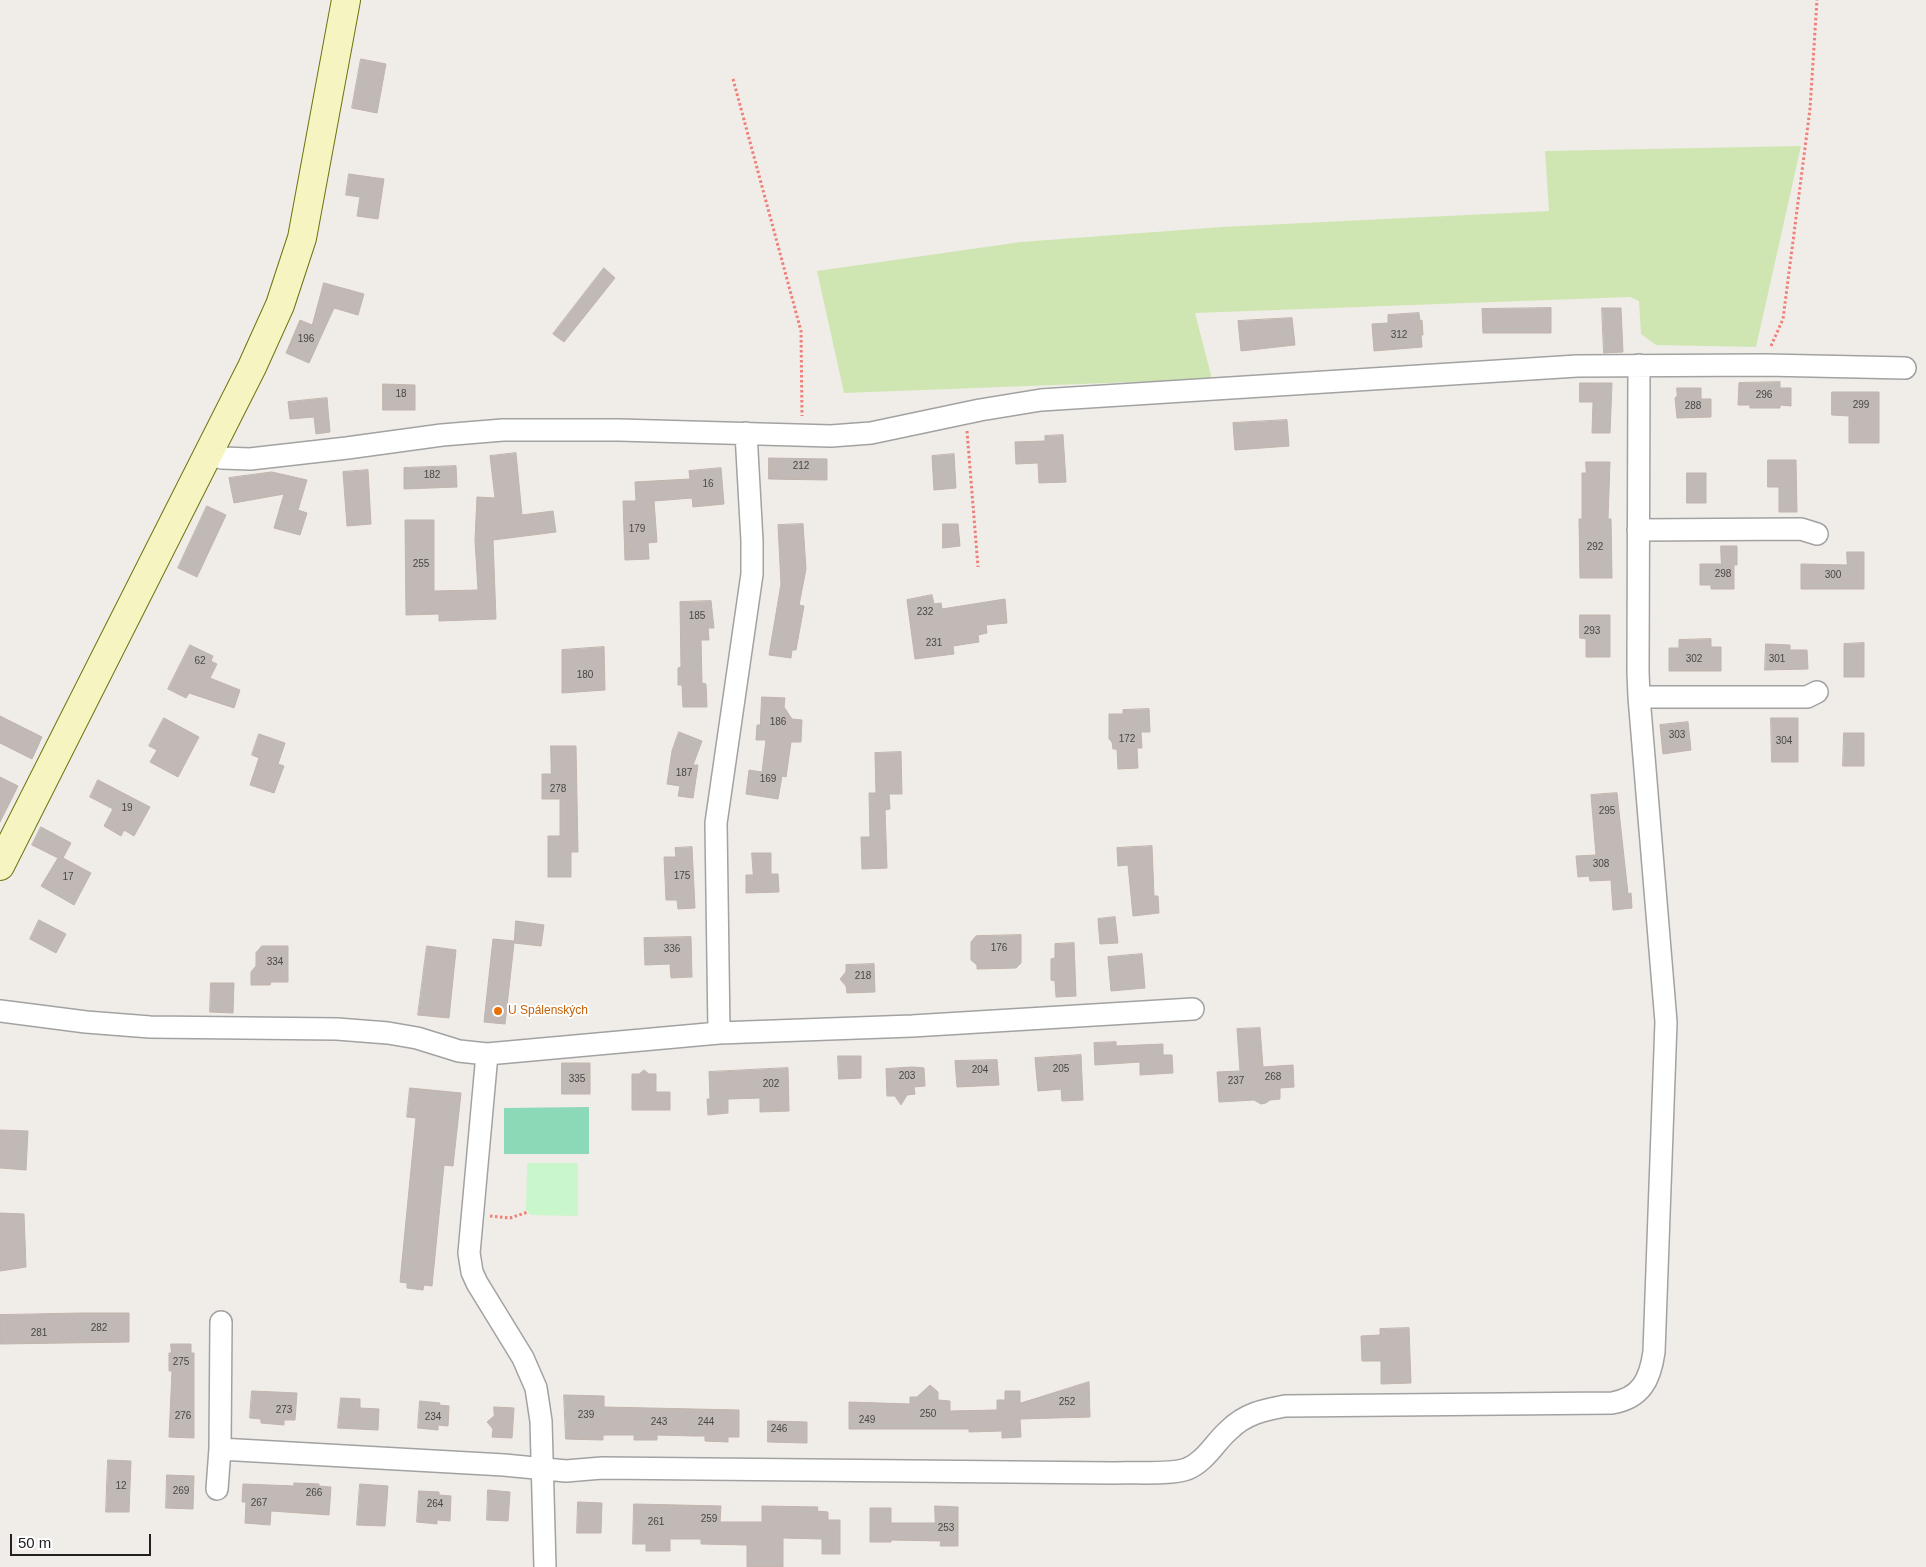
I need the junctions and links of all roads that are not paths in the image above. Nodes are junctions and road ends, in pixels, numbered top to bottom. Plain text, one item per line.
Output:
1 (346, 0) edge
2 (1639, 365) junction
3 (1906, 368) dead end
4 (746, 433) junction
5 (207, 454) junction
6 (1638, 530) junction
7 (1817, 534) dead end
8 (1817, 692) dead end
9 (1639, 697) junction
10 (0, 866) edge
11 (1193, 1009) dead end
12 (0, 1011) edge
13 (719, 1033) junction
14 (487, 1054) junction
15 (221, 1322) dead end
16 (220, 1449) junction
17 (543, 1469) junction
18 (217, 1489) dead end
19 (545, 1567) edge

1 - 5 street
2 - 3 street
2 - 4 street
2 - 6 street
4 - 5 street
4 - 13 street
5 - 10 street
6 - 7 street
6 - 9 street
8 - 9 street
9 - 17 street
11 - 13 street
12 - 14 street
13 - 14 street
14 - 17 street
15 - 16 street
16 - 17 street
16 - 18 street
17 - 19 street

